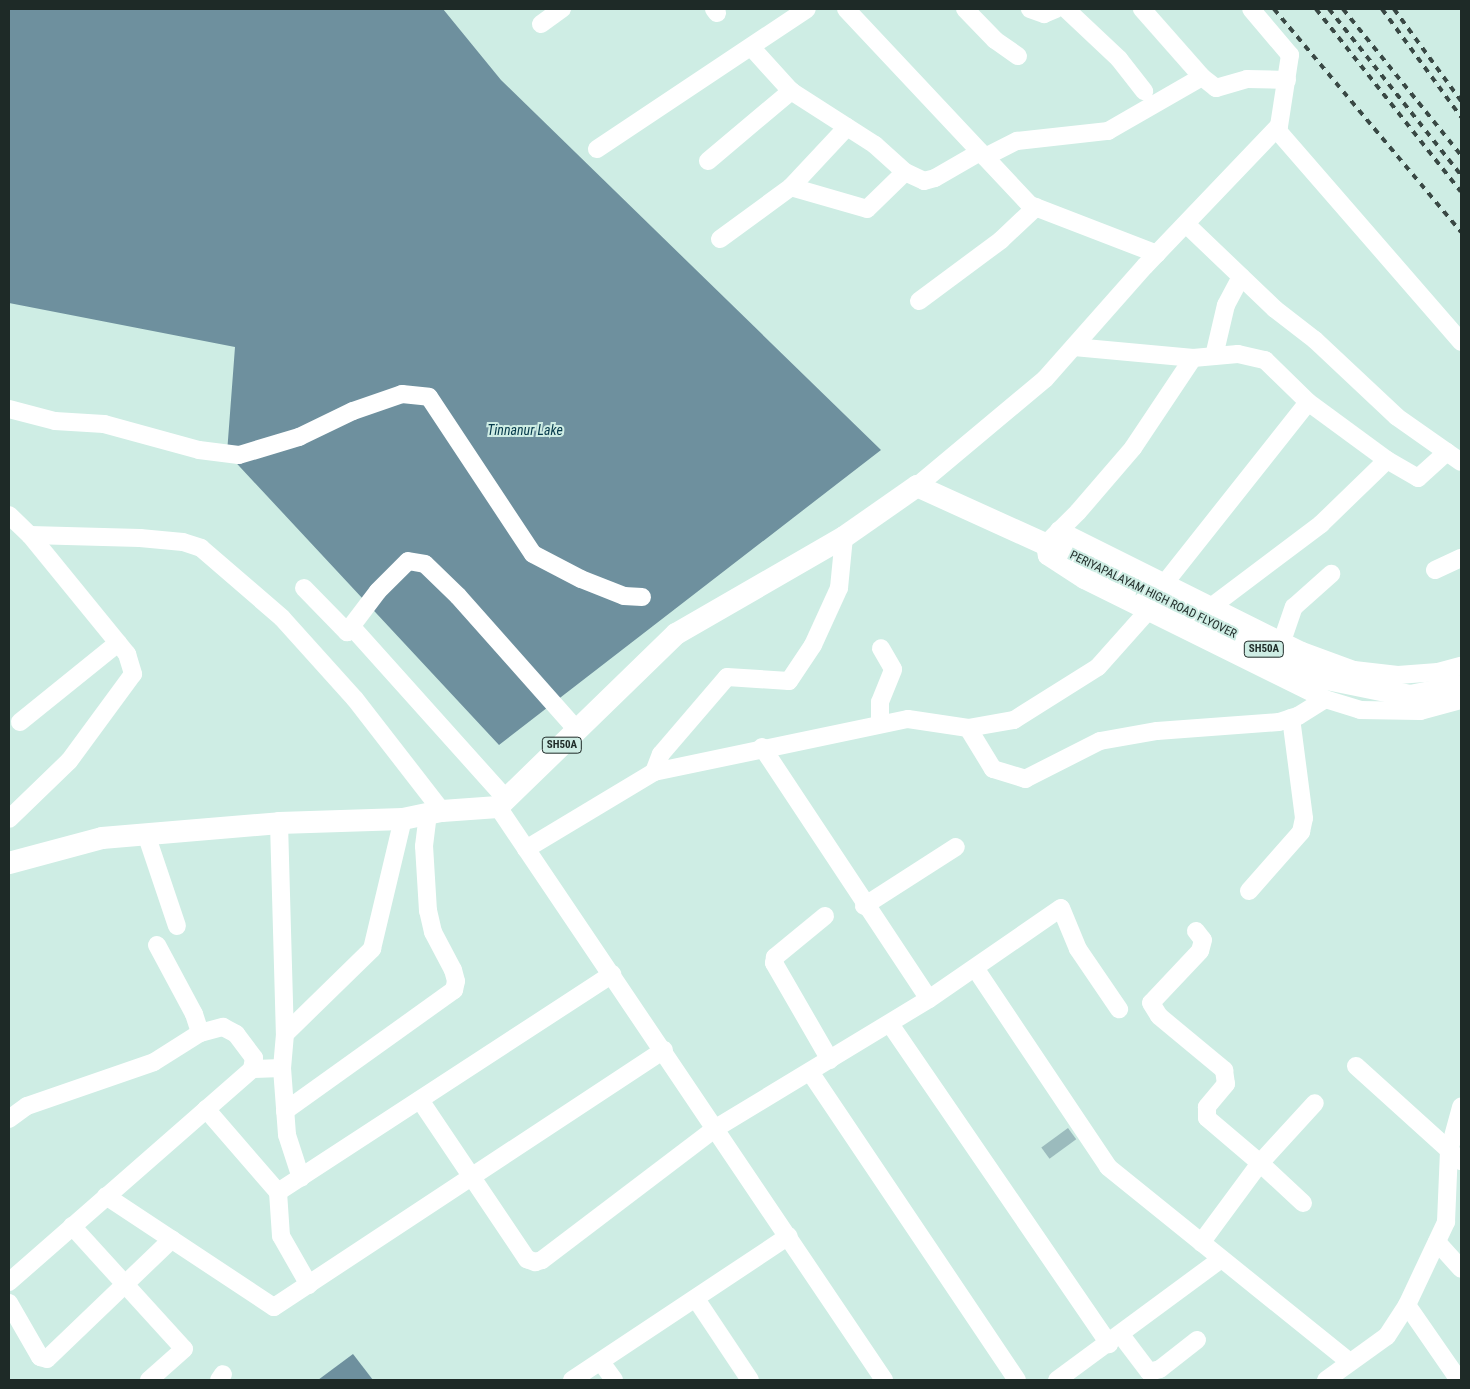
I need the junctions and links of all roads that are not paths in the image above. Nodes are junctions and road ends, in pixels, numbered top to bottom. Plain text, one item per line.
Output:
1 (562, 9) edge
2 (807, 9) edge
3 (846, 9) edge
4 (965, 9) edge
5 (1030, 9) edge
6 (1056, 9) edge
7 (1066, 9) edge
8 (1142, 9) edge
9 (1252, 9) edge
10 (541, 24) dead end
11 (752, 48) junction
12 (1018, 56) dead end
13 (1202, 77) junction
14 (1287, 80) junction
15 (791, 91) junction
16 (1144, 91) dead end
17 (847, 127) junction
18 (1276, 130) junction
19 (597, 149) dead end
20 (982, 155) junction
21 (708, 161) dead end
22 (905, 172) junction
23 (791, 187) junction
24 (1036, 207) junction
25 (1186, 224) junction
26 (720, 239) dead end
27 (1157, 254) junction
28 (1241, 277) junction
29 (918, 301) dead end
30 (1461, 342) edge
31 (1074, 347) junction
32 (1214, 356) junction
33 (1193, 358) junction
34 (1308, 402) junction
35 (9, 409) edge
36 (1447, 452) junction
37 (1386, 460) junction
38 (1461, 462) edge
39 (917, 486) junction
40 (9, 515) edge
41 (30, 535) junction
42 (844, 538) junction
43 (1052, 538) junction
44 (1461, 558) edge
45 (1435, 570) dead end
46 (1331, 574) dead end
47 (1164, 584) junction
48 (304, 588) dead end
49 (642, 597) dead end
50 (1211, 608) junction
51 (1147, 612) junction
52 (351, 626) junction
53 (1282, 641) junction
54 (118, 642) junction
55 (881, 648) dead end
56 (1461, 666) edge
57 (1461, 686) edge
58 (1325, 699) junction
59 (1461, 700) edge
60 (1291, 718) junction
61 (20, 722) dead end
62 (880, 724) junction
63 (968, 728) junction
64 (577, 730) junction
65 (762, 747) junction
66 (654, 772) junction
67 (502, 803) junction
68 (435, 813) junction
69 (9, 819) edge
70 (403, 819) junction
71 (279, 823) junction
72 (146, 834) junction
73 (956, 847) dead end
74 (526, 849) junction
75 (9, 863) edge
76 (1250, 891) dead end
77 (864, 906) junction
78 (825, 916) dead end
79 (177, 926) dead end
80 (1196, 931) dead end
81 (157, 945) dead end
82 (975, 968) junction
83 (612, 974) junction
84 (929, 999) junction
85 (1119, 1009) dead end
86 (890, 1024) junction
87 (200, 1033) junction
88 (285, 1034) junction
89 (664, 1050) junction
90 (830, 1060) junction
91 (1356, 1066) dead end
92 (282, 1068) junction
93 (252, 1069) junction
94 (810, 1072) junction
95 (420, 1100) junction
96 (1315, 1103) dead end
97 (206, 1109) junction
98 (1460, 1110) edge
99 (285, 1112) junction
100 (9, 1119) edge
101 (716, 1128) junction
102 (1458, 1132) edge
103 (1455, 1156) edge
104 (1260, 1163) junction
105 (301, 1178) junction
106 (470, 1179) junction
107 (278, 1192) junction
108 (106, 1196) junction
109 (1303, 1203) dead end
110 (72, 1226) junction
111 (789, 1236) junction
112 (172, 1239) junction
113 (1437, 1242) junction
114 (1202, 1243) junction
115 (1221, 1258) junction
116 (1461, 1269) edge
117 (9, 1282) edge
118 (124, 1283) junction
119 (310, 1285) junction
120 (696, 1299) junction
121 (9, 1303) edge
122 (1407, 1305) junction
123 (1115, 1339) junction
124 (1197, 1340) dead end
125 (1348, 1361) junction
126 (601, 1362) junction
127 (150, 1380) edge
128 (572, 1380) edge
129 (614, 1380) edge
130 (750, 1380) edge
131 (884, 1380) edge
132 (1018, 1380) edge
133 (1057, 1380) edge
134 (1326, 1380) edge
135 (1459, 1380) edge

1 - 10 street
2 - 11 street
3 - 20 street
4 - 12 street
5 - 6 street
7 - 16 street
8 - 13 street
9 - 14 street
11 - 15 street
11 - 19 street
13 - 14 street
13 - 20 street
14 - 18 street
15 - 17 street
15 - 21 street
17 - 22 street
17 - 23 street
18 - 25 street
18 - 30 street
20 - 22 street
20 - 24 street
22 - 23 street
23 - 26 street
24 - 27 street
24 - 29 street
25 - 27 street
25 - 28 street
27 - 31 street
28 - 32 street
28 - 36 street
31 - 33 street
31 - 39 street
32 - 33 street
32 - 34 street
33 - 43 street
34 - 37 street
34 - 47 street
35 - 49 street
36 - 37 street
36 - 38 street
37 - 50 street
39 - 42 main road, SH50A
39 - 43 main road, SH50A
40 - 41 street
41 - 54 street
41 - 68 street
42 - 64 main road, SH50A
42 - 66 street
43 - 47 street
43 - 51 street
43 - 57 main road, PERIYAPALAYAM HIGH ROAD FLYOVER / SH50A
44 - 45 street
46 - 53 street
47 - 50 street
48 - 52 street
50 - 53 street
51 - 58 street
51 - 63 street
52 - 64 street
52 - 67 street
53 - 56 street
54 - 61 street
54 - 69 street
55 - 62 street
58 - 59 street
58 - 60 street
60 - 63 street
60 - 76 street
62 - 63 street
62 - 65 street
64 - 67 main road, SH50A
65 - 66 street
65 - 77 street
66 - 74 street
67 - 68 main road
67 - 74 street
68 - 70 main road
68 - 99 street
70 - 71 main road
70 - 88 street
71 - 72 main road
71 - 88 street
72 - 75 main road
72 - 79 street
73 - 77 street
74 - 83 street
77 - 84 street
78 - 90 street
80 - 104 street
81 - 87 street
82 - 84 street
82 - 85 street
82 - 114 street
83 - 89 street
83 - 95 street
84 - 86 street
86 - 90 street
86 - 123 street
87 - 93 street
87 - 100 street
88 - 92 street
89 - 101 street
89 - 106 street
90 - 94 street
91 - 103 street
92 - 93 street
92 - 99 street
93 - 97 street
94 - 101 street
94 - 132 street
95 - 105 street
95 - 106 street
96 - 104 street
97 - 107 street
97 - 108 street
98 - 102 street
99 - 105 street
101 - 106 street
101 - 111 street
102 - 103 street
103 - 113 street
104 - 109 street
104 - 114 street
105 - 107 street
106 - 119 street
107 - 119 street
108 - 110 street
108 - 112 street
110 - 117 street
110 - 118 street
111 - 120 street
111 - 131 street
112 - 118 street
112 - 119 street
113 - 116 street
113 - 122 street
114 - 115 street
115 - 123 street
115 - 125 street
118 - 121 street
118 - 127 street
120 - 126 street
120 - 130 street
122 - 125 street
122 - 135 street
123 - 124 street
123 - 133 street
125 - 134 street
126 - 128 street
126 - 129 street

